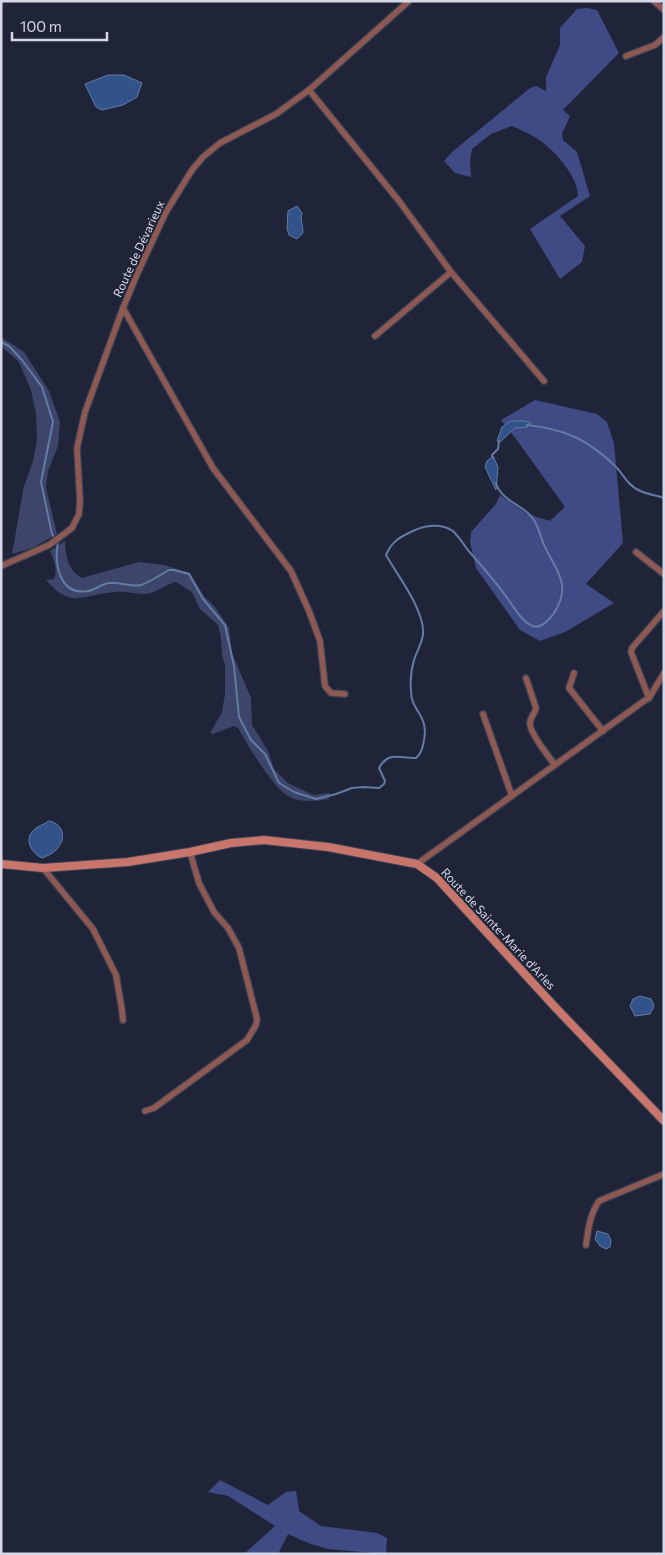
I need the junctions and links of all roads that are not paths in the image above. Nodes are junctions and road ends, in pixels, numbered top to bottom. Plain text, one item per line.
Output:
1 (409, 1) edge
2 (654, 1) edge
3 (664, 10) edge
4 (664, 37) edge
5 (626, 56) dead end
6 (309, 90) junction
7 (451, 272) junction
8 (123, 308) junction
9 (375, 336) dead end
10 (544, 381) dead end
11 (636, 552) dead end
12 (1, 566) edge
13 (664, 574) edge
14 (664, 611) edge
15 (574, 673) dead end
16 (664, 673) edge
17 (526, 678) dead end
18 (345, 694) dead end
19 (649, 698) junction
20 (483, 714) dead end
21 (603, 731) junction
22 (555, 765) junction
23 (512, 796) junction
24 (190, 852) junction
25 (1, 864) edge
26 (417, 864) junction
27 (43, 868) junction
28 (123, 1020) dead end
29 (145, 1110) dead end
30 (664, 1121) edge
31 (664, 1174) edge
32 (586, 1245) dead end

1 - 6 street, Route de Dévarieux
2 - 3 street
4 - 5 street
6 - 7 street
6 - 8 street, Route de Dévarieux
7 - 9 street
7 - 10 street
8 - 12 street, Route de Dévarieux
8 - 18 street
11 - 13 street
14 - 19 street
15 - 21 street
16 - 19 street
17 - 22 street
19 - 21 street
20 - 23 street
21 - 22 street
22 - 23 street
23 - 26 street
24 - 26 main road, Route de Sainte-Marie d'Arles
24 - 27 main road, Route de Sainte-Marie d'Arles
24 - 29 street
25 - 27 main road, Route de Sainte-Marie d'Arles
26 - 30 main road, Route de Sainte-Marie d'Arles
27 - 28 street
31 - 32 street

